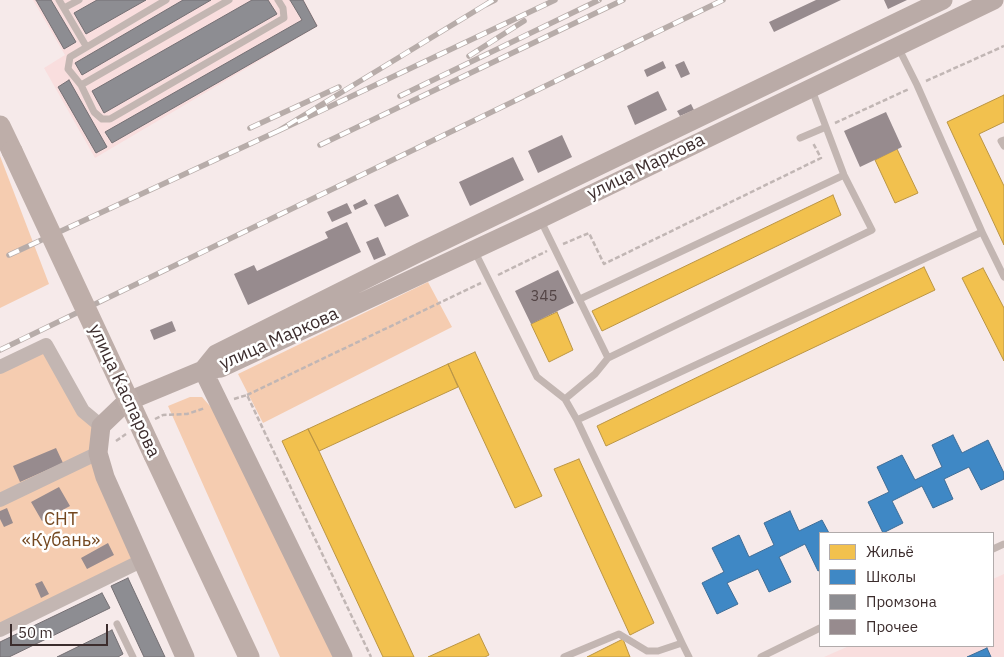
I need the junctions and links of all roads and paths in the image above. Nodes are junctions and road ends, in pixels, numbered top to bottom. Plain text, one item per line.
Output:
1 (59, 0) edge
2 (79, 0) edge
3 (166, 0) edge
4 (228, 0) edge
5 (278, 0) edge
6 (943, 0) edge
7 (994, 0) edge
8 (64, 8) junction
9 (86, 46) junction
10 (898, 46) junction
11 (803, 67) junction
12 (81, 86) junction
13 (811, 87) junction
14 (0, 126) edge
15 (826, 127) junction
16 (800, 138) dead end
17 (1004, 140) edge
18 (1004, 146) edge
19 (844, 176) junction
20 (530, 198) junction
21 (540, 219) junction
22 (464, 230) junction
23 (982, 232) junction
24 (554, 248) junction
25 (474, 249) junction
26 (1004, 277) edge
27 (488, 280) junction
28 (580, 299) junction
29 (608, 358) junction
30 (0, 367) edge
31 (203, 370) junction
32 (247, 395) dead end
33 (565, 399) junction
34 (577, 420) junction
35 (102, 426) junction
36 (98, 453) junction
37 (0, 500) edge
38 (141, 561) junction
39 (117, 624) dead end
40 (819, 628) edge
41 (0, 630) edge
42 (682, 643) junction
43 (133, 657) edge
44 (185, 657) edge
45 (249, 657) edge
46 (343, 657) edge
47 (564, 657) edge
48 (689, 657) edge
49 (761, 657) edge

1 - 8 lane
2 - 8 lane
3 - 9 lane
4 - 12 lane
5 - 12 lane
6 - 11 main road, улица Маркова
7 - 10 main road, улица Маркова
8 - 9 lane
9 - 12 lane
10 - 13 main road, улица Маркова
10 - 23 lane
11 - 13 street
11 - 20 main road, улица Маркова
13 - 15 lane
13 - 21 main road, улица Маркова
14 - 45 main road, улица Каспарова, bridge
15 - 16 lane
15 - 19 lane
15 - 24 path
17 - 18 lane
19 - 28 lane
19 - 29 lane
20 - 21 street
20 - 22 main road, улица Маркова
21 - 24 lane
21 - 25 main road, улица Маркова
22 - 25 street
22 - 31 main road, улица Маркова
23 - 26 lane
23 - 34 lane
24 - 27 path
24 - 28 lane
25 - 27 lane
25 - 31 main road, улица Маркова
27 - 32 path
27 - 33 lane
28 - 29 lane
29 - 33 lane
30 - 35 street
31 - 35 main road
31 - 46 main road
33 - 34 lane
34 - 42 lane
35 - 36 main road
36 - 37 street
36 - 38 main road
38 - 41 street
38 - 44 main road
39 - 43 lane
40 - 49 lane
42 - 47 lane
42 - 48 lane

